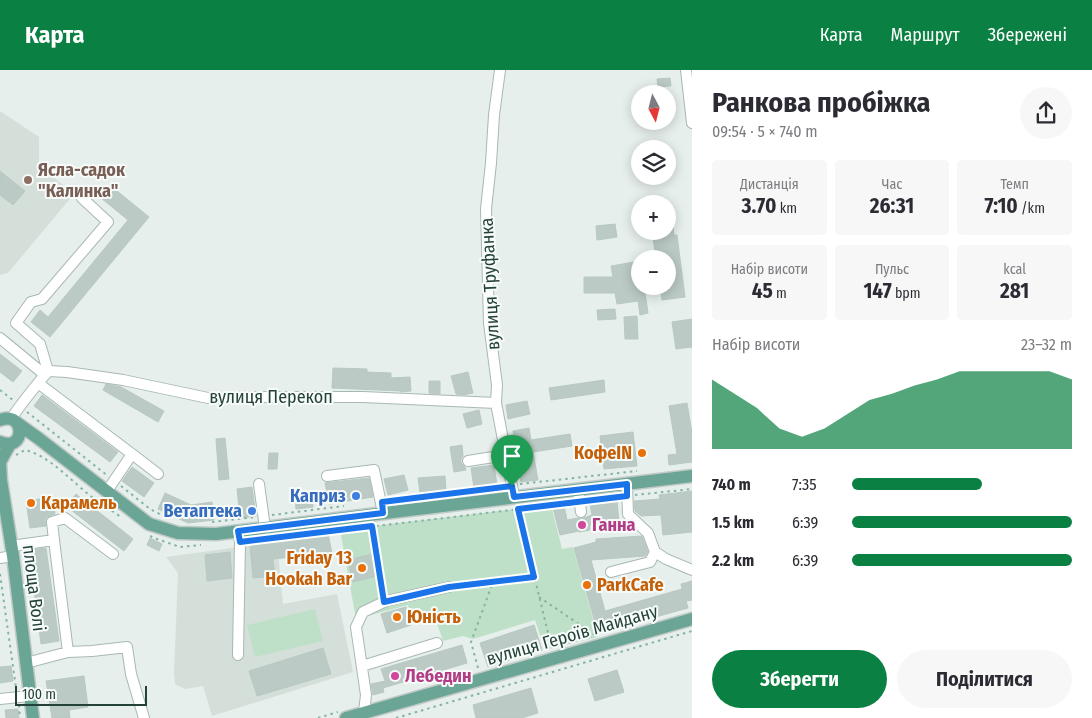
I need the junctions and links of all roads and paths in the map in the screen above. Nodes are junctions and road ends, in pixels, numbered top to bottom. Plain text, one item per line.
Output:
1 (500, 70) edge
2 (686, 70) edge
3 (692, 123) edge
4 (82, 198) dead end
5 (0, 338) edge
6 (44, 376) junction
7 (0, 390) edge
8 (496, 403) junction
9 (20, 406) junction
10 (0, 410) edge
11 (9, 421) edge
12 (38, 438) junction
13 (10, 445) edge
14 (132, 454) junction
15 (506, 455) junction
16 (468, 461) dead end
17 (0, 462) edge
18 (644, 470) dead end
19 (158, 474) dead end
20 (327, 476) dead end
21 (692, 476) edge
22 (259, 484) dead end
23 (110, 486) junction
24 (692, 489) edge
25 (627, 490) junction
26 (514, 497) junction
27 (410, 498) dead end
28 (579, 501) junction
29 (352, 506) dead end
30 (383, 513) junction
31 (121, 517) dead end
32 (167, 518) dead end
33 (212, 522) dead end
34 (264, 522) junction
35 (372, 526) junction
36 (238, 531) junction
37 (145, 533) dead end
38 (313, 534) dead end
39 (54, 540) junction
40 (206, 545) dead end
41 (655, 552) junction
42 (8, 553) edge
43 (113, 554) dead end
44 (692, 570) edge
45 (611, 572) dead end
46 (0, 574) edge
47 (534, 577) junction
48 (493, 582) junction
49 (449, 587) joint
50 (539, 597) junction
51 (384, 602) junction
52 (692, 619) edge
53 (692, 631) edge
54 (598, 637) dead end
55 (437, 642) dead end
56 (552, 648) dead end
57 (68, 652) junction
58 (238, 655) dead end
59 (26, 663) junction
60 (362, 666) junction
61 (479, 671) dead end
62 (24, 696) junction
63 (0, 699) edge
64 (364, 712) junction
65 (20, 718) edge
66 (33, 718) edge
67 (144, 718) edge
68 (346, 718) edge
69 (396, 718) edge

1 - 8 street, вулиця Труфанка
2 - 3 street
4 - 6 street
5 - 6 street
6 - 8 street, вулиця Перекоп
6 - 9 street
6 - 14 street
7 - 9 path
8 - 15 street, вулиця Труфанка
9 - 11 street
9 - 23 path
10 - 11 main road
11 - 12 main road
11 - 13 main road, площа Волі
12 - 13 main road
12 - 23 main road
13 - 17 main road, площа Волі
13 - 31 path
14 - 19 street
14 - 23 street
15 - 16 street
15 - 26 street, вулиця Труфанка
17 - 42 main road, площа Волі
18 - 26 path
20 - 30 street
21 - 25 main road
22 - 34 street
23 - 32 path
23 - 36 main road
24 - 25 path
25 - 28 main road
25 - 28 path
25 - 41 street
26 - 27 path
26 - 28 main road
26 - 28 path
26 - 30 main road
26 - 35 path
26 - 47 path
29 - 34 path
30 - 34 main road
33 - 34 path
34 - 36 main road
35 - 38 path
35 - 51 path
36 - 58 street
37 - 40 path
39 - 42 street
39 - 43 street
39 - 57 street
41 - 44 street
41 - 45 street
42 - 59 main road, площа Волі
46 - 62 path
47 - 48 path
47 - 50 path
48 - 49 path
48 - 61 path
49 - 51 street
50 - 54 path
50 - 56 path
51 - 60 street
52 - 64 main road, вулиця Героїв Майдану
53 - 69 path
55 - 60 street
57 - 59 street
57 - 67 street
59 - 62 main road, площа Волі
60 - 64 street
62 - 63 street
62 - 65 path
62 - 66 main road, площа Волі
64 - 68 main road, вулиця Героїв Майдану

